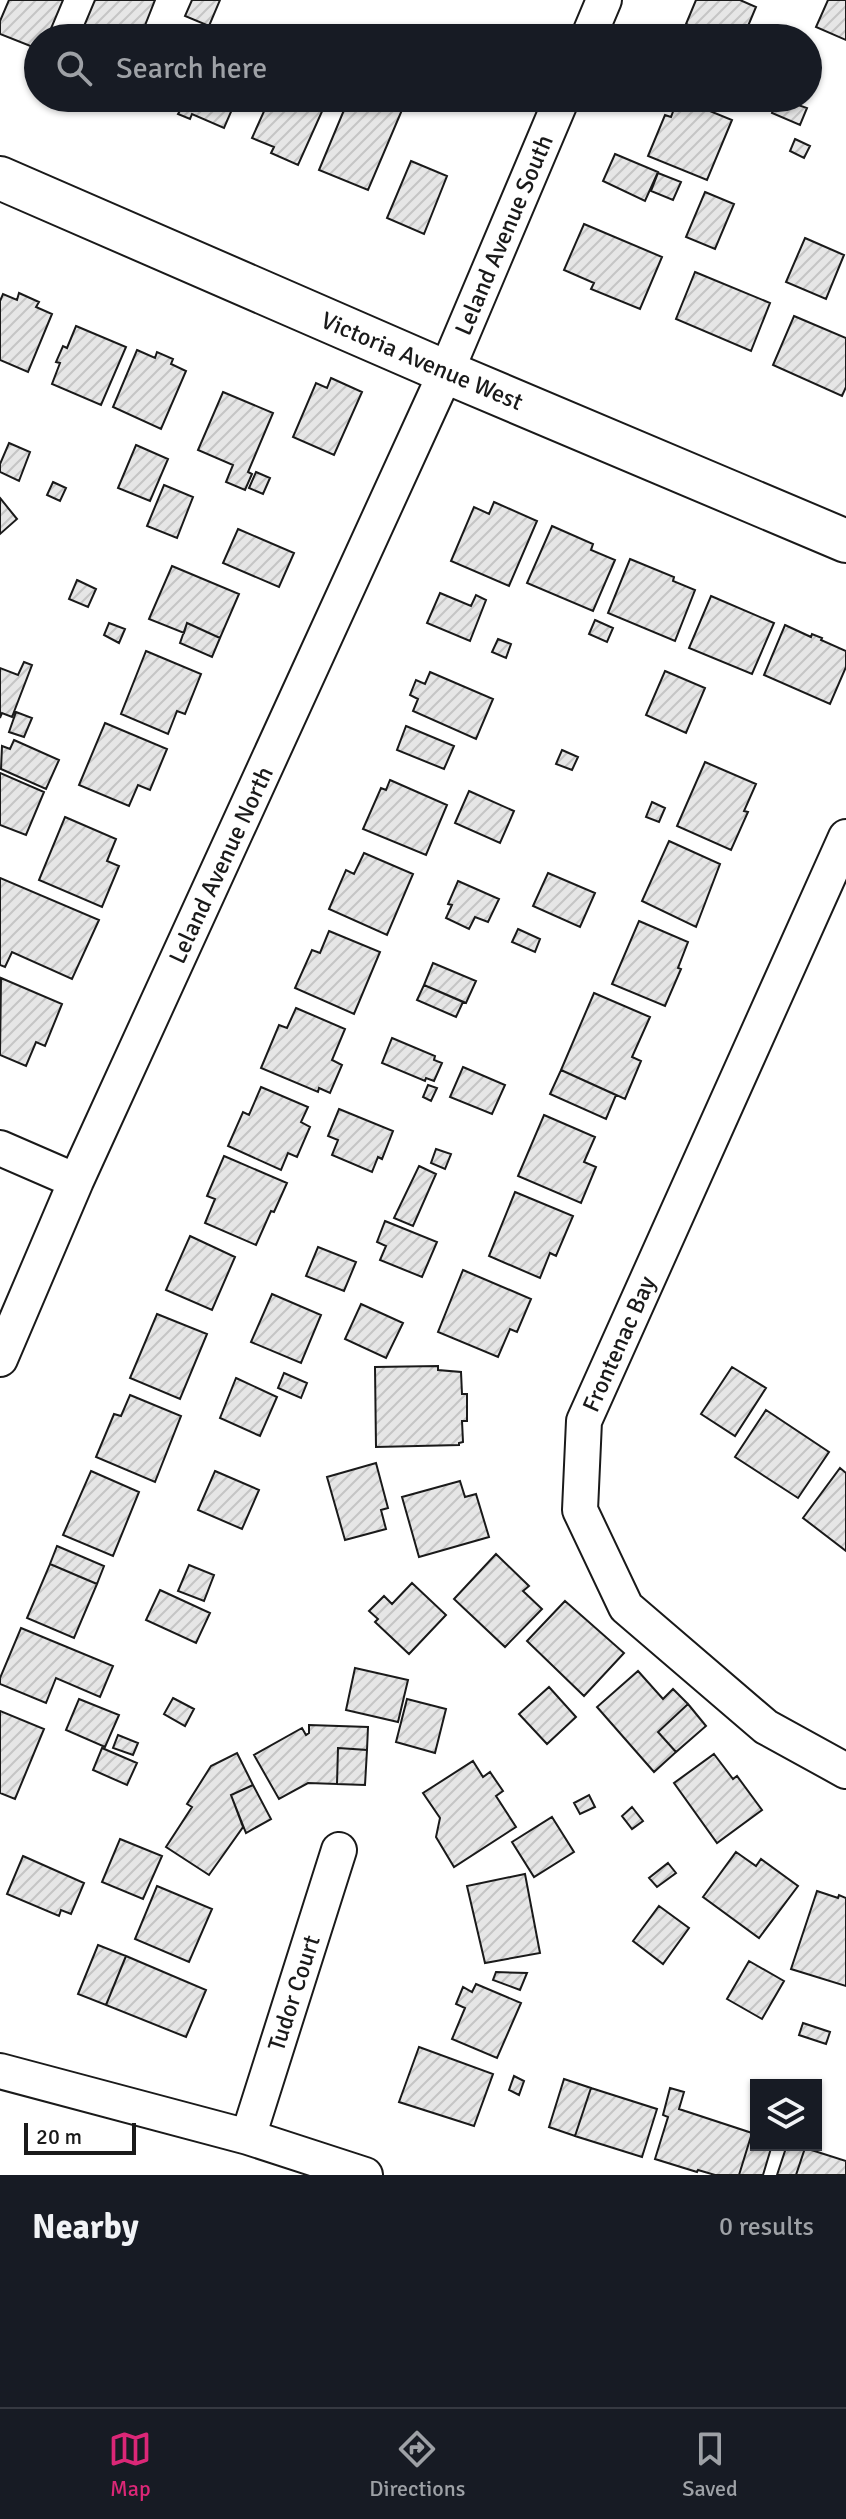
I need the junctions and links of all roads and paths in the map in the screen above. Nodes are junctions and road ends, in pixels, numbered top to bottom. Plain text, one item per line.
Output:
1 (604, 0) edge
2 (594, 24) edge
3 (556, 112) edge
4 (0, 178) edge
5 (446, 372) junction
6 (846, 541) edge
7 (846, 837) edge
8 (0, 1148) edge
9 (76, 1181) junction
10 (0, 1359) edge
11 (846, 1771) edge
12 (339, 1850) dead end
13 (0, 2071) edge
14 (248, 2137) junction
15 (365, 2175) edge

1 - 2 street
3 - 5 street, Leland Avenue South
4 - 5 street, Victoria Avenue West
5 - 6 street, Victoria Avenue West
5 - 9 street, Leland Avenue North
7 - 11 street, Frontenac Bay
8 - 9 street
9 - 10 street, Leland Avenue North
12 - 14 street, Tudor Court
13 - 14 street
14 - 15 street

